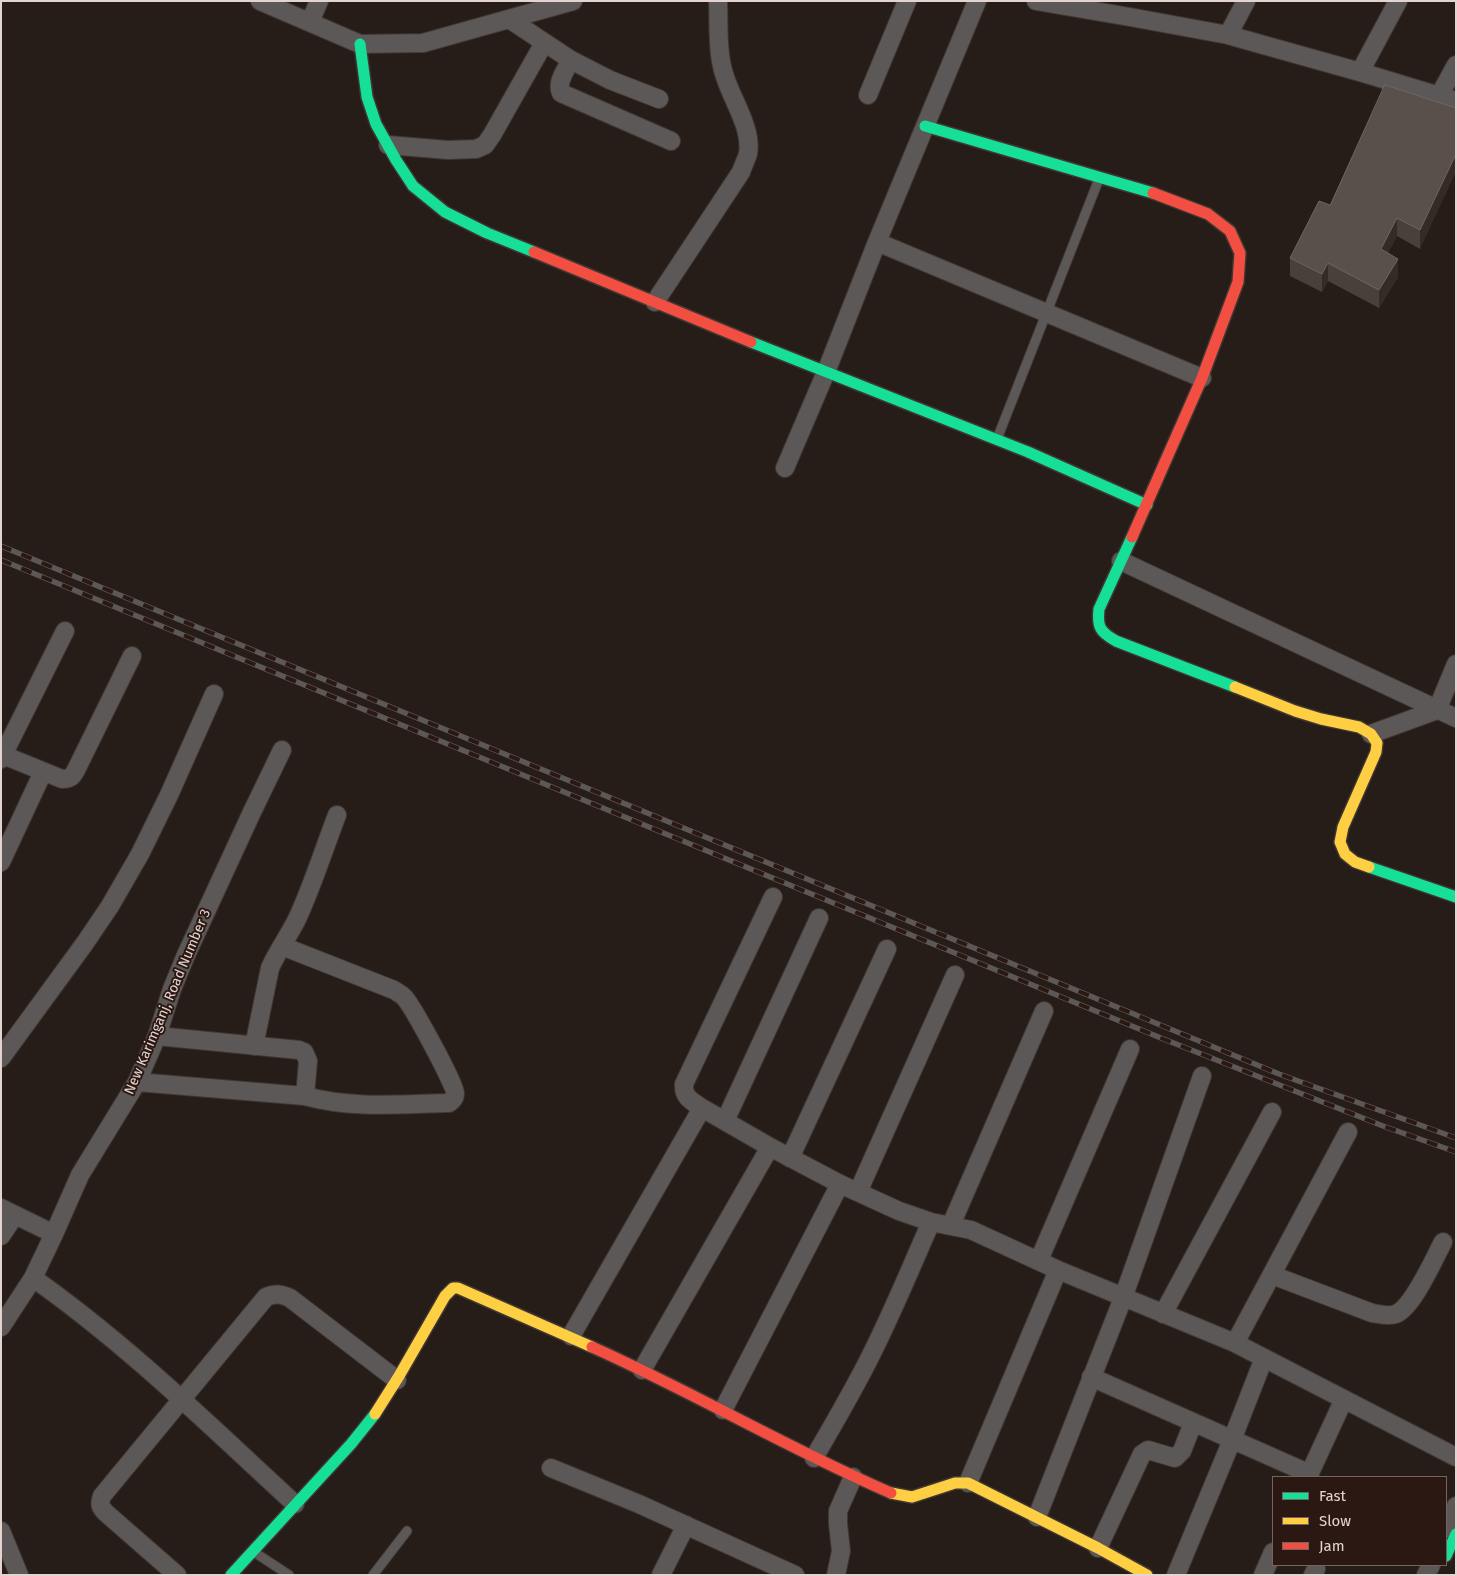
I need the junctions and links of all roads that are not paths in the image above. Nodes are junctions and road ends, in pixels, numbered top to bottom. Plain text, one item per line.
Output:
1 (260, 1) edge
2 (319, 1) edge
3 (573, 1) edge
4 (718, 1) edge
5 (907, 1) edge
6 (977, 1) edge
7 (1246, 1) edge
8 (1398, 1) edge
9 (1045, 2) edge
10 (1133, 9) edge
11 (509, 19) junction
12 (310, 22) junction
13 (1228, 36) junction
14 (544, 43) junction
15 (360, 44) junction
16 (571, 60) junction
17 (1456, 65) edge
18 (1360, 72) junction
19 (868, 95) dead end
20 (659, 99) dead end
21 (1448, 99) edge
22 (925, 126) junction
23 (671, 141) dead end
24 (388, 145) junction
25 (1099, 177) junction
26 (876, 242) junction
27 (655, 302) junction
28 (1046, 312) junction
29 (826, 372) junction
30 (1202, 378) junction
31 (997, 439) junction
32 (785, 468) dead end
33 (1147, 505) junction
34 (1122, 561) junction
35 (65, 631) dead end
36 (132, 656) dead end
37 (1456, 664) edge
38 (214, 694) dead end
39 (1437, 710) junction
40 (1456, 718) edge
41 (1371, 734) junction
42 (282, 750) dead end
43 (3, 752) edge
44 (43, 772) junction
45 (337, 815) dead end
46 (3, 857) edge
47 (1456, 897) edge
48 (773, 898) dead end
49 (819, 918) dead end
50 (282, 946) junction
51 (887, 949) dead end
52 (955, 975) dead end
53 (1044, 1011) dead end
54 (157, 1036) junction
55 (254, 1046) junction
56 (1130, 1050) dead end
57 (1, 1058) edge
58 (1202, 1076) dead end
59 (137, 1082) junction
60 (305, 1096) junction
61 (702, 1108) junction
62 (1272, 1112) dead end
63 (725, 1120) junction
64 (1348, 1132) dead end
65 (770, 1147) junction
66 (790, 1158) junction
67 (840, 1184) junction
68 (858, 1192) junction
69 (8, 1211) edge
70 (931, 1222) junction
71 (951, 1225) junction
72 (54, 1234) junction
73 (1, 1236) edge
74 (1443, 1242) dead end
75 (1039, 1260) junction
76 (1058, 1270) junction
77 (1272, 1275) junction
78 (33, 1278) junction
79 (1123, 1298) junction
80 (1163, 1314) junction
81 (1, 1327) edge
82 (571, 1336) junction
83 (1235, 1343) junction
84 (1264, 1358) junction
85 (642, 1370) junction
86 (1091, 1377) junction
87 (397, 1380) junction
88 (182, 1400) junction
89 (1344, 1400) junction
90 (723, 1410) junction
91 (1193, 1422) junction
92 (1232, 1440) junction
93 (1456, 1457) edge
94 (814, 1458) junction
95 (551, 1468) dead end
96 (1309, 1476) edge
97 (853, 1478) junction
98 (968, 1483) junction
99 (295, 1504) junction
100 (1456, 1506) edge
101 (1037, 1517) junction
102 (686, 1525) junction
103 (1447, 1527) edge
104 (1, 1531) edge
105 (407, 1531) dead end
106 (1456, 1534) edge
107 (1098, 1548) junction
108 (253, 1552) junction
109 (1272, 1554) edge
110 (1447, 1554) edge
111 (19, 1575) edge
112 (178, 1575) edge
113 (231, 1575) edge
114 (289, 1575) edge
115 (373, 1575) edge
116 (661, 1575) edge
117 (795, 1575) edge
118 (836, 1575) edge
119 (1147, 1575) edge
120 (1176, 1575) edge
121 (1262, 1575) edge

1 - 12 street
2 - 12 street
3 - 11 street
4 - 27 street
5 - 19 street
6 - 22 street
7 - 13 street
8 - 18 street
9 - 10 street
10 - 13 street
11 - 14 street
11 - 15 street
12 - 15 street
13 - 18 street
14 - 16 street
14 - 24 street
15 - 24 main road
16 - 20 street
16 - 23 street
17 - 21 street
18 - 21 street
22 - 25 main road
22 - 26 street
24 - 27 main road
25 - 28 lane
25 - 30 main road
26 - 28 street
26 - 29 street
27 - 29 main road
28 - 30 street
28 - 31 lane
29 - 31 main road
29 - 32 street
30 - 33 main road
31 - 33 main road
33 - 34 main road
34 - 39 street
34 - 41 main road
35 - 43 street
36 - 44 street
37 - 39 street
38 - 57 street
39 - 40 street
39 - 41 street
41 - 47 main road
42 - 54 street, New Karimganj, Road Number 3
43 - 44 street
44 - 46 street
45 - 50 street
48 - 61 street
49 - 63 street
50 - 55 street
50 - 60 street
51 - 66 street
52 - 68 street
53 - 71 street
54 - 55 street
54 - 59 street, New Karimganj, Road Number 3
55 - 60 street
56 - 75 street
58 - 79 street
59 - 60 street
59 - 72 street, New Karimganj, Road Number 3
61 - 63 street
61 - 82 street
62 - 80 street
63 - 65 street
64 - 77 street
65 - 66 street
65 - 85 street
66 - 67 street
67 - 68 street
67 - 90 street
68 - 70 street
69 - 72 street
69 - 73 street
70 - 71 street
70 - 94 street
71 - 75 street
72 - 78 street, New Karimganj, Road Number 3
74 - 77 street
75 - 76 street
76 - 79 street
76 - 98 street
77 - 83 street
78 - 81 street, New Karimganj, Road Number 3
78 - 88 street
79 - 80 street
79 - 86 street
80 - 83 street
82 - 85 main road
82 - 87 main road
83 - 84 street
84 - 89 street
84 - 92 street
85 - 90 main road
86 - 91 street
86 - 101 street
87 - 88 street
87 - 99 main road
88 - 99 street
88 - 112 street
89 - 93 street
89 - 96 street
90 - 94 main road
91 - 92 street
91 - 107 street
92 - 96 street
92 - 120 street
94 - 97 main road
95 - 102 street
97 - 98 main road
97 - 118 street
98 - 101 main road
99 - 108 main road
100 - 103 street
101 - 107 main road
102 - 116 street
102 - 117 street
104 - 111 street
105 - 115 lane
106 - 110 main road
107 - 119 main road
108 - 113 main road
108 - 114 lane
109 - 121 street

